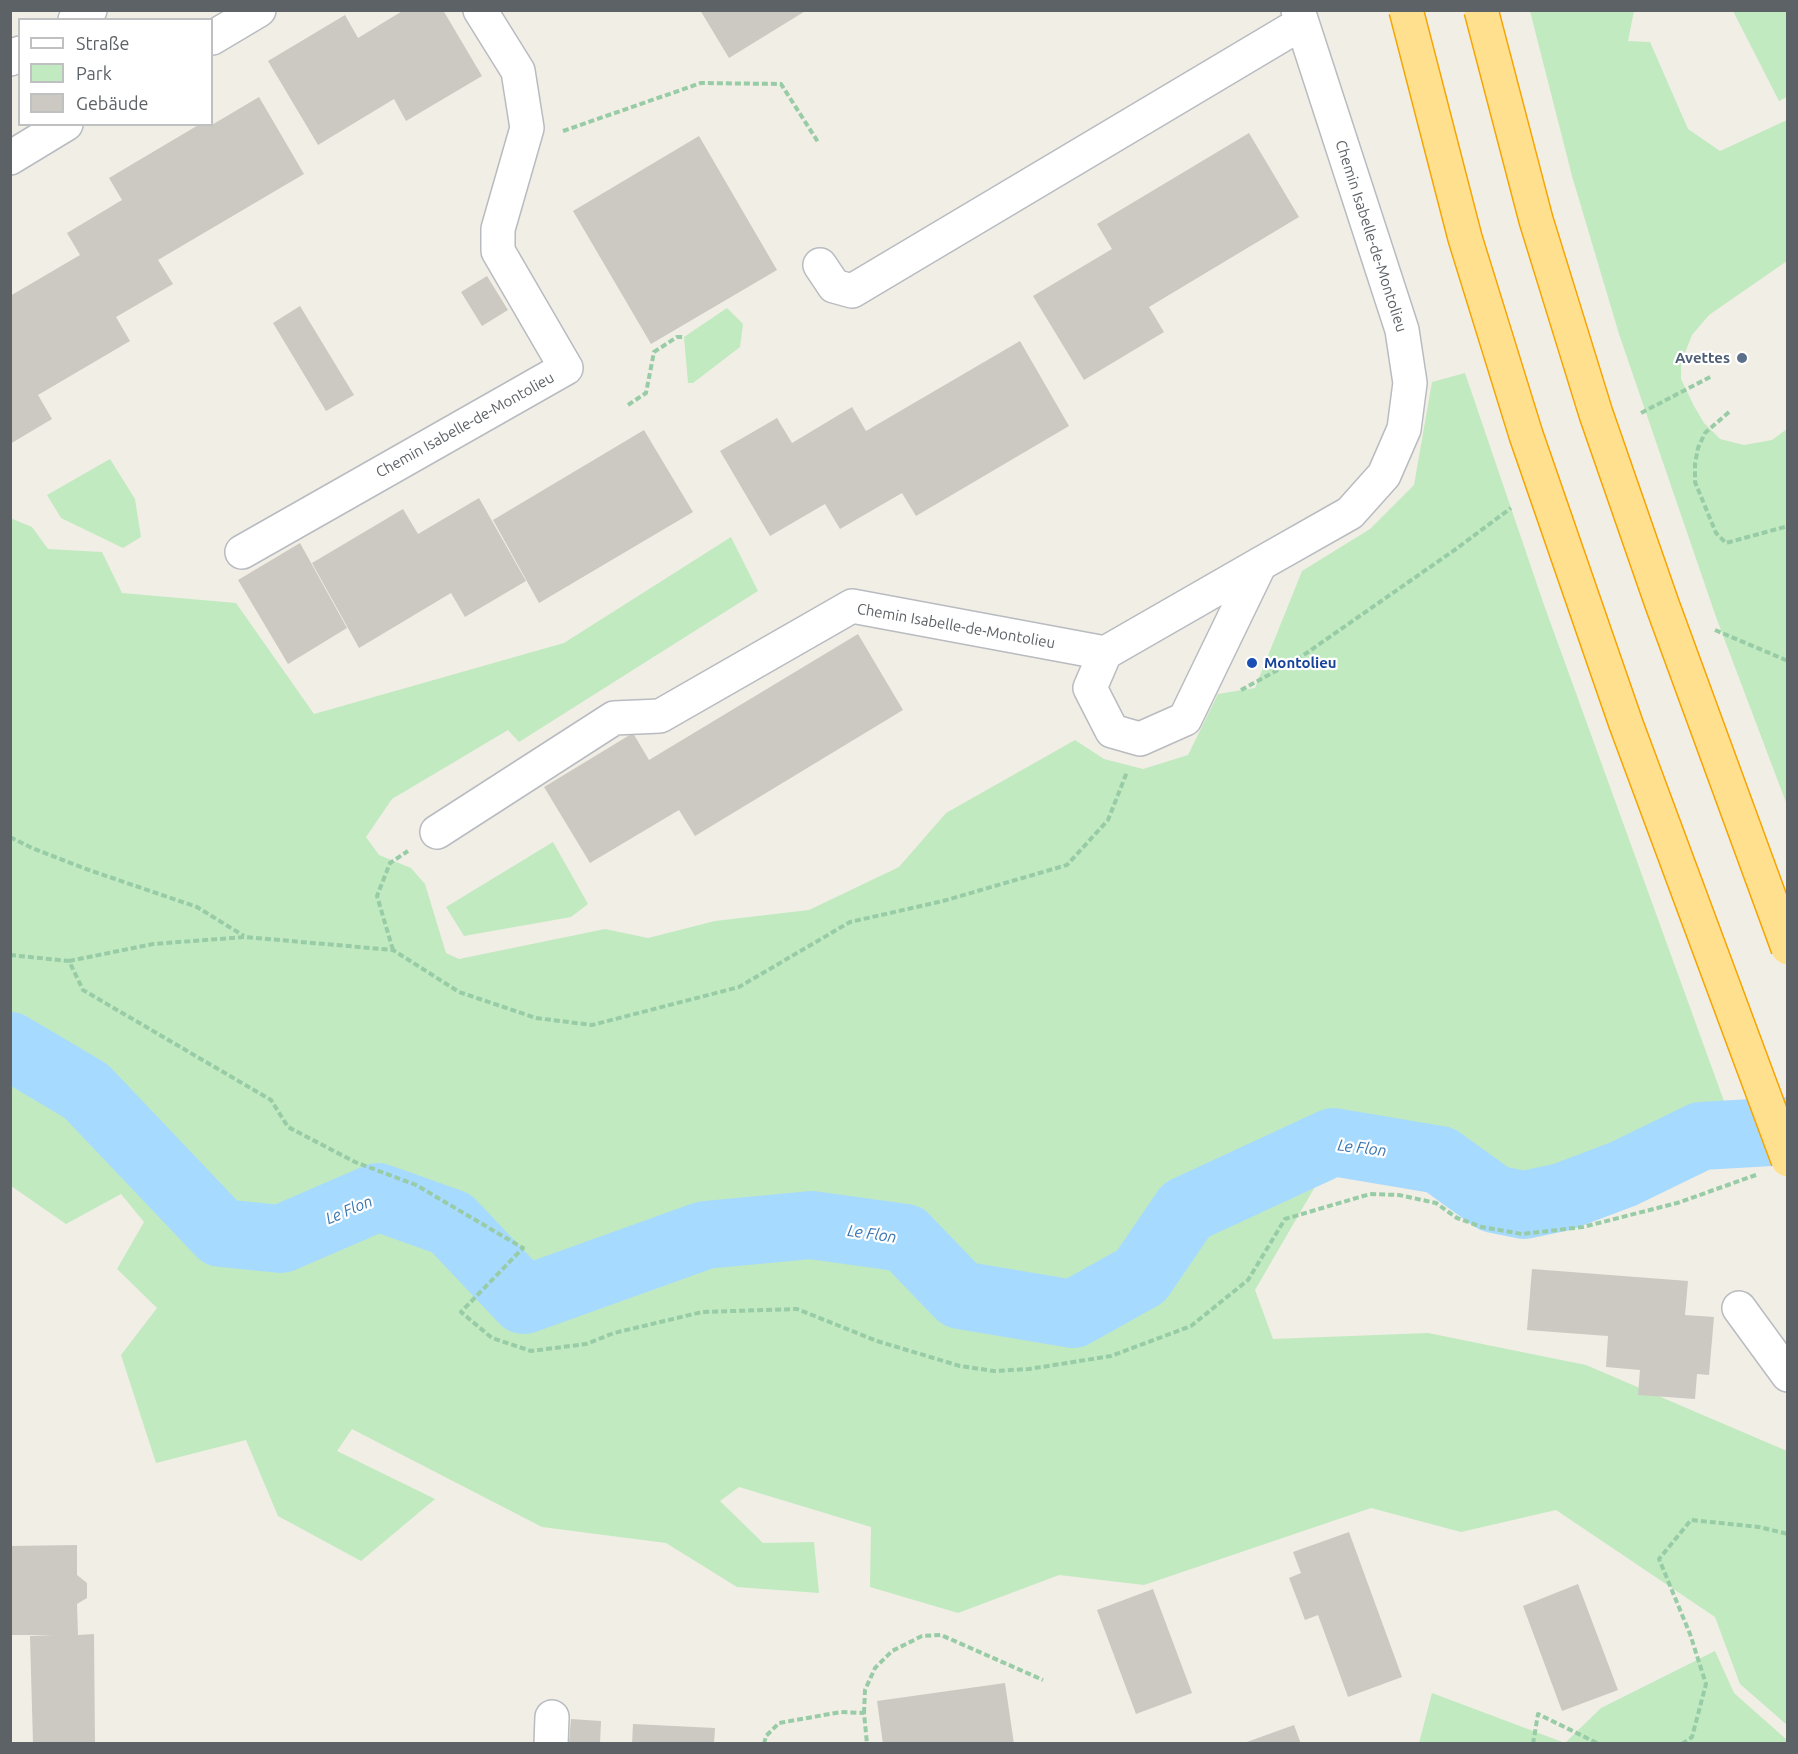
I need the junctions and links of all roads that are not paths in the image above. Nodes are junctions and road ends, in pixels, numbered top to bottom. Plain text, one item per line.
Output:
1 (258, 10) edge
2 (480, 10) edge
3 (1406, 10) edge
4 (1482, 10) edge
5 (1300, 17) edge
6 (213, 37) edge
7 (63, 126) edge
8 (10, 158) edge
9 (820, 265) dead end
10 (242, 552) dead end
11 (1260, 564) junction
12 (1105, 654) junction
13 (437, 832) road end
14 (1788, 948) edge
15 (1777, 1166) edge
16 (1738, 1308) dead end
17 (1788, 1375) edge

1 - 6 street
2 - 10 street, Chemin Isabelle-de-Montolieu
3 - 15 highway, bridge
4 - 14 highway, bridge
5 - 9 street, Chemin Isabelle-de-Montolieu
5 - 11 street, Chemin Isabelle-de-Montolieu
7 - 8 street
11 - 12 street, Chemin Isabelle-de-Montolieu
11 - 12 street
12 - 13 street, Chemin Isabelle-de-Montolieu
16 - 17 street

